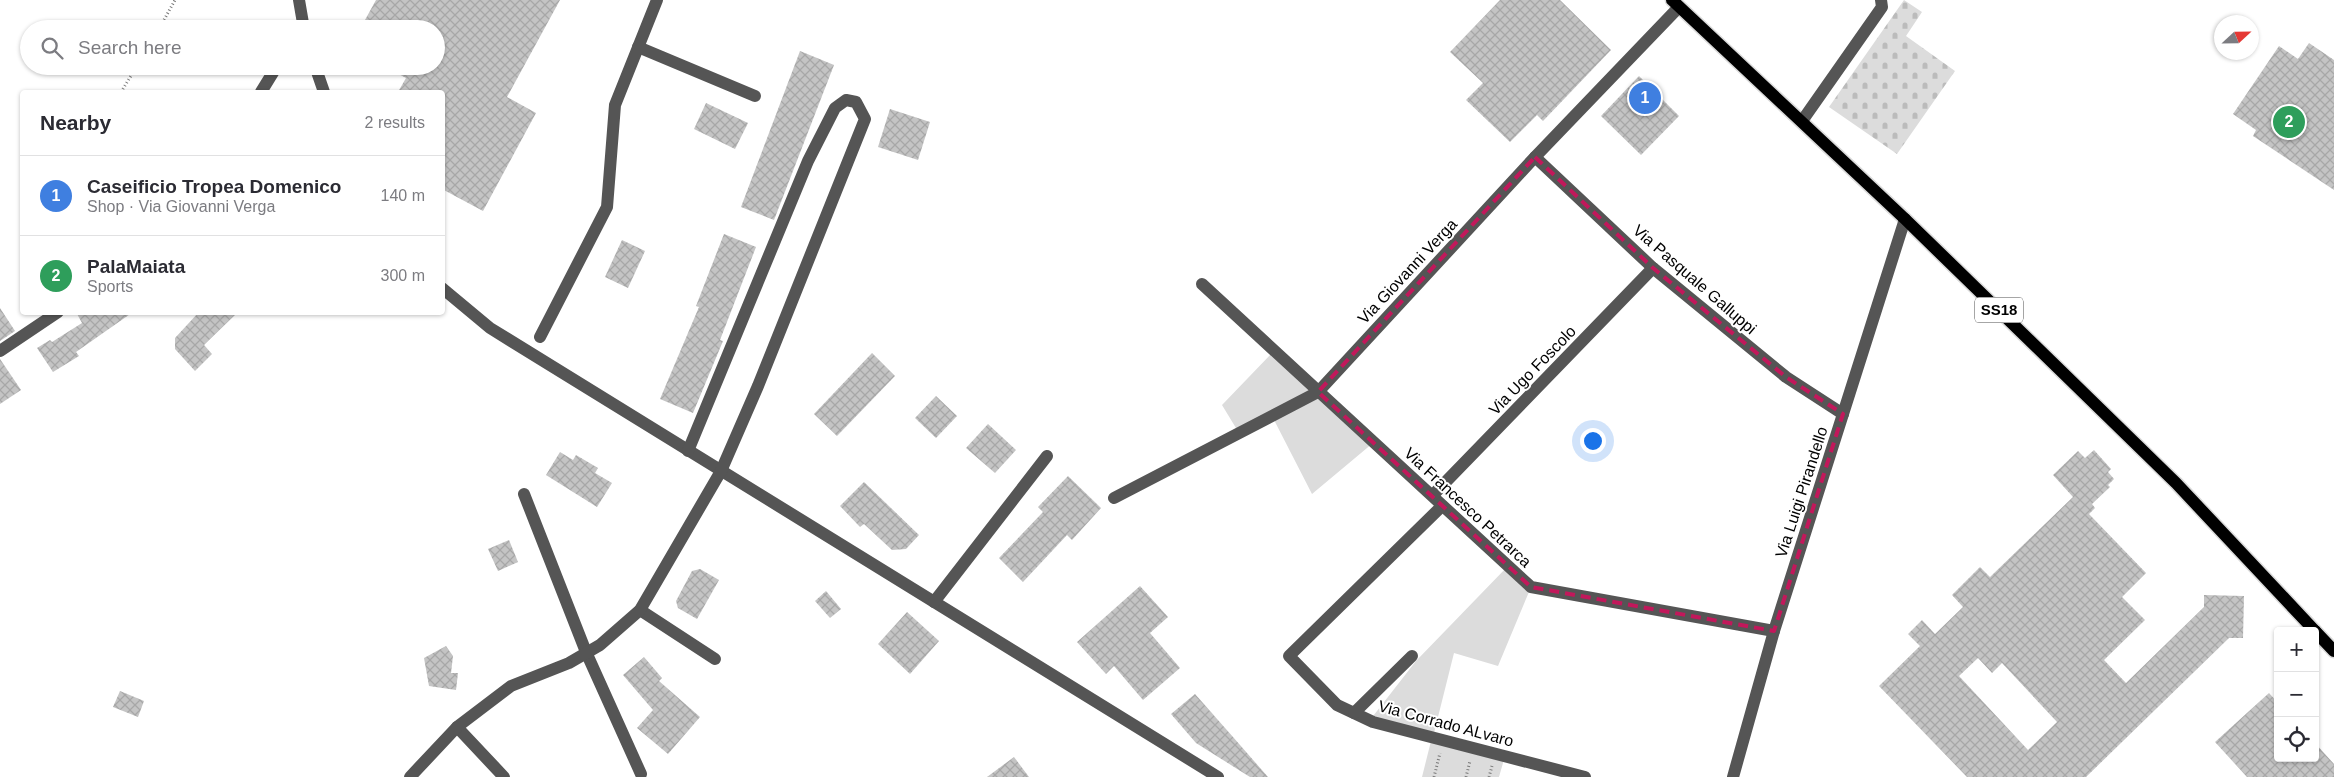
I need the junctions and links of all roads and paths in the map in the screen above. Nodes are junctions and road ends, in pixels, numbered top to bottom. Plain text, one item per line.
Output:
1 (175, 0) edge
2 (298, 0) edge
3 (657, 0) edge
4 (1881, 0) edge
5 (1675, 3) edge
6 (163, 20) edge
7 (301, 20) edge
8 (638, 47) junction
9 (132, 75) edge
10 (271, 75) edge
11 (318, 75) edge
12 (123, 90) edge
13 (261, 90) edge
14 (323, 90) edge
15 (755, 96) dead end
16 (1802, 121) junction
17 (1535, 158) junction
18 (1905, 219) junction
19 (1653, 268) junction
20 (1202, 284) dead end
21 (445, 290) edge
22 (54, 315) edge
23 (540, 338) dead end
24 (0, 351) edge
25 (1318, 392) junction
26 (1843, 414) junction
27 (688, 451) junction
28 (1047, 456) dead end
29 (721, 471) junction
30 (524, 494) dead end
31 (1433, 495) junction
32 (1114, 498) dead end
33 (1442, 506) junction
34 (934, 602) junction
35 (640, 610) junction
36 (2311, 627) edge
37 (1774, 631) junction
38 (2319, 635) edge
39 (2334, 651) edge
40 (586, 652) junction
41 (1412, 656) dead end
42 (715, 659) dead end
43 (1354, 713) junction
44 (457, 727) junction
45 (1444, 740) junction
46 (641, 774) dead end
47 (410, 777) edge
48 (504, 777) edge
49 (1218, 777) edge
50 (1434, 777) edge
51 (1585, 777) edge
52 (1733, 777) edge

1 - 6 path
2 - 7 street
3 - 8 street
4 - 16 street
5 - 16 main road, SS18
5 - 17 street, Via Giovanni Verga
8 - 15 street
8 - 23 street
9 - 12 path
10 - 13 street
11 - 14 street
16 - 18 main road, SS18
17 - 19 street, Via Pasquale Galluppi
17 - 25 street, Via Giovanni Verga
18 - 26 street, Via Luigi Pirandello
18 - 36 main road, SS18
19 - 26 street, Via Pasquale Galluppi
19 - 31 street, Via Ugo Foscolo
20 - 25 street, Via Francesco Petrarca
21 - 27 street
22 - 24 street
25 - 31 street, Via Francesco Petrarca
25 - 32 street, Via Giovanni Verga
26 - 37 street, Via Luigi Pirandello
27 - 29 street
27 - 29 street
28 - 34 street
29 - 34 street
29 - 35 street
30 - 40 street
31 - 33 street, Via Francesco Petrarca
33 - 37 street, Via Francesco Petrarca
33 - 43 street, Via Corrado ALvaro
34 - 49 street
35 - 40 street
35 - 42 street
37 - 52 street, Via Luigi Pirandello
38 - 39 main road, SS18
40 - 44 street
40 - 46 street
41 - 43 street
43 - 45 street, Via Corrado ALvaro
44 - 47 street
44 - 48 street
45 - 50 path
45 - 51 street, Via Corrado ALvaro

